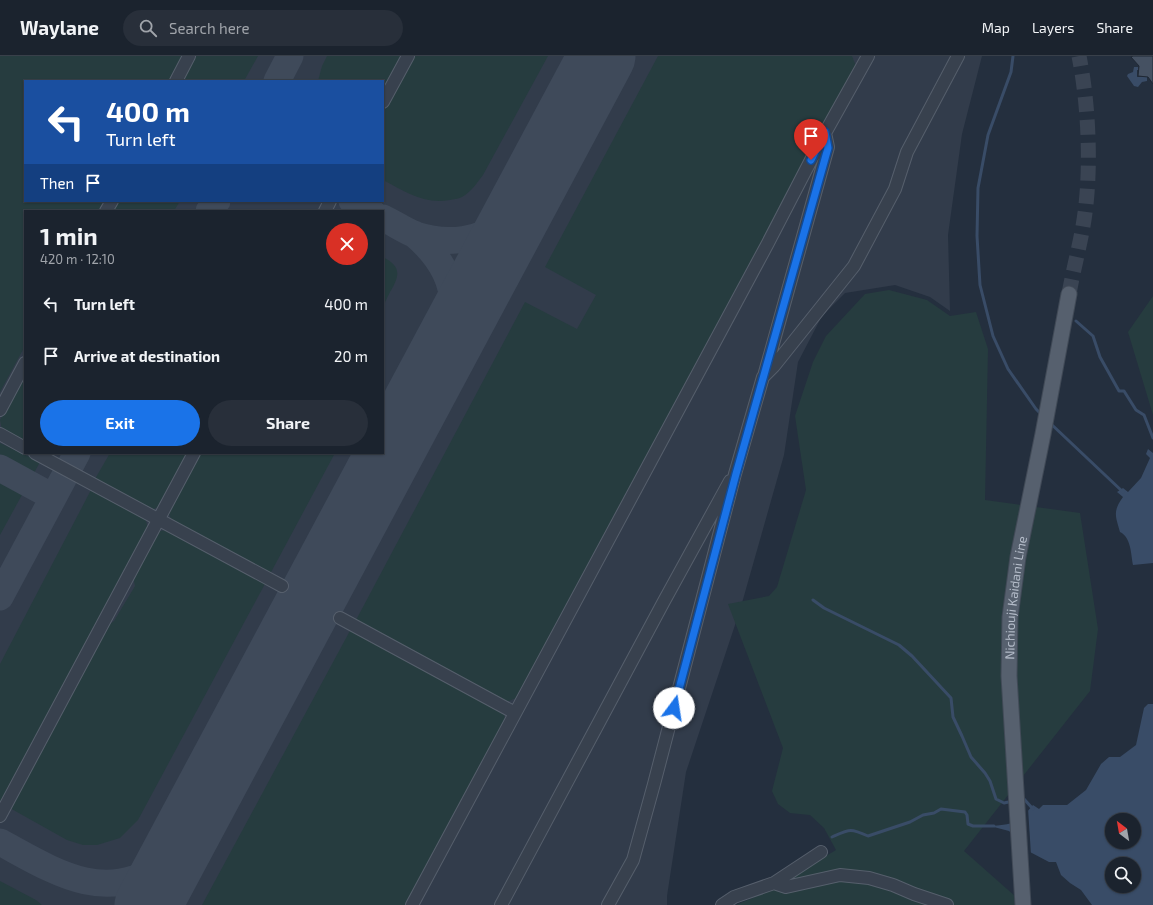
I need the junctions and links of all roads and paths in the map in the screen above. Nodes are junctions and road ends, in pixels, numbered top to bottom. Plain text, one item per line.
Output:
1 (189, 56) edge
2 (408, 56) edge
3 (958, 56) edge
4 (866, 57) edge
5 (177, 80) edge
6 (384, 100) edge
7 (825, 132) junction
8 (1068, 294) tunnel mouth
9 (24, 365) edge
10 (763, 377) junction
11 (0, 410) edge
12 (0, 434) edge
13 (24, 447) edge
14 (37, 454) edge
15 (193, 454) edge
16 (736, 474) junction
17 (159, 519) junction
18 (282, 586) dead end
19 (340, 618) dead end
20 (515, 713) junction
21 (0, 816) edge
22 (821, 852) dead end
23 (774, 883) junction
24 (412, 905) edge
25 (501, 905) edge
26 (608, 905) edge
27 (722, 905) edge
28 (947, 905) edge
29 (1023, 905) edge

1 - 5 street
2 - 6 street
3 - 10 street
4 - 7 street
7 - 10 street
7 - 20 street
8 - 29 main road, Nichiouji Kaidani Line
9 - 11 street
10 - 16 street
12 - 13 street
14 - 17 street
15 - 17 street
16 - 25 street
16 - 26 street
17 - 18 street
17 - 21 street
19 - 20 street
20 - 24 street
22 - 23 street
23 - 27 street
23 - 28 street

